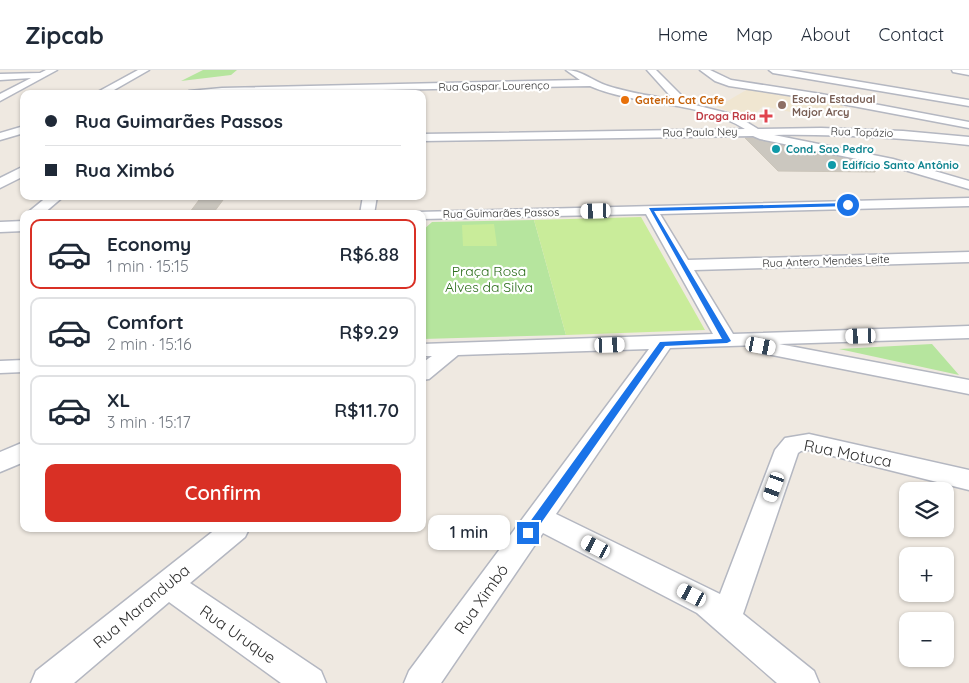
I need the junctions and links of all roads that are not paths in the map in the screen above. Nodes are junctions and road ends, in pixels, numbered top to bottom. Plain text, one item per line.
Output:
1 (145, 70) edge
2 (570, 70) edge
3 (704, 70) edge
4 (774, 70) edge
5 (823, 70) edge
6 (956, 70) edge
7 (653, 71) edge
8 (49, 72) edge
9 (969, 72) edge
10 (843, 73) dead end
11 (0, 77) edge
12 (590, 83) junction
13 (390, 86) edge
14 (108, 90) edge
15 (222, 90) edge
16 (0, 98) edge
17 (969, 103) edge
18 (677, 104) junction
19 (969, 125) edge
20 (20, 131) edge
21 (754, 131) junction
22 (0, 137) edge
23 (426, 138) edge
24 (969, 141) edge
25 (20, 172) edge
26 (0, 184) edge
27 (969, 185) edge
28 (52, 200) edge
29 (969, 202) edge
30 (38, 210) edge
31 (651, 210) junction
32 (426, 215) edge
33 (969, 257) edge
34 (683, 265) junction
35 (969, 332) edge
36 (808, 338) junction
37 (730, 341) junction
38 (663, 343) junction
39 (453, 349) junction
40 (426, 350) edge
41 (0, 366) edge
42 (20, 366) edge
43 (862, 366) junction
44 (426, 371) edge
45 (969, 387) edge
46 (20, 453) edge
47 (0, 463) edge
48 (969, 480) edge
49 (539, 518) junction
50 (231, 532) edge
51 (167, 584) junction
52 (726, 619) junction
53 (48, 683) edge
54 (309, 683) edge
55 (421, 683) edge
56 (802, 683) edge

1 - 14 street
2 - 12 street
3 - 19 street
4 - 17 street
5 - 10 street
6 - 9 street
7 - 18 street
8 - 11 street
8 - 16 street
12 - 13 street, Rua Gaspar Lourenço
12 - 18 street
13 - 15 street, Rua Gaspar Lourenço
18 - 21 street
20 - 22 street
21 - 23 street, Rua Paula Ney
21 - 24 street, Rua Topázio
21 - 27 street, Rua Paula Ney
25 - 26 street
28 - 30 street
29 - 31 street, Rua Guimarães Passos
31 - 32 street, Rua Guimarães Passos
31 - 34 street
33 - 34 street, Rua Antero Mendes Leite
34 - 37 street
35 - 36 street
36 - 37 street
36 - 43 street
37 - 38 street
37 - 43 street
38 - 39 street
38 - 49 street, Rua Ximbó
39 - 40 street
39 - 44 street
41 - 42 street
43 - 45 street
46 - 47 street
48 - 52 street, Rua Motuca
49 - 52 street
49 - 55 street, Rua Ximbó
50 - 51 street, Rua Maranduba
51 - 53 street, Rua Maranduba
51 - 54 street, Rua Uruque
52 - 56 street

